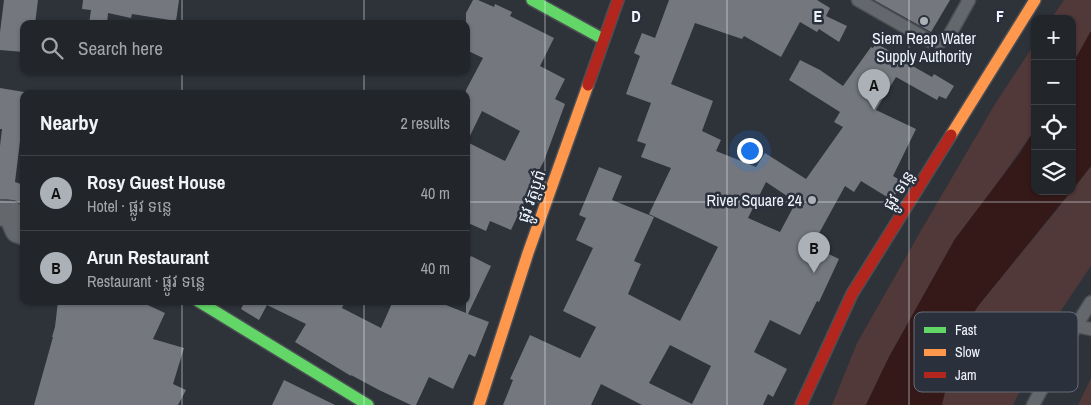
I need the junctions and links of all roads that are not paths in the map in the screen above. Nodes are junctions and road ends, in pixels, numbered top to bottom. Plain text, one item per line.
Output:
1 (532, 0) edge
2 (618, 0) edge
3 (858, 0) edge
4 (969, 0) edge
5 (1035, 0) edge
6 (604, 39) junction
7 (0, 213) edge
8 (20, 231) edge
9 (1091, 302) edge
10 (205, 305) edge
11 (1078, 323) edge
12 (1078, 326) edge
13 (1091, 329) edge
14 (1040, 392) edge
15 (368, 405) edge
16 (479, 405) edge
17 (801, 405) edge
18 (1033, 405) edge

1 - 6 street
2 - 6 street, ផ្លូវ វត្តបូព៌
3 - 4 lane
5 - 17 street, ផ្លូវ ទន្លេ
6 - 16 street, ផ្លូវ វត្តបូព៌
7 - 8 street
9 - 11 lane
10 - 15 street
12 - 13 lane
14 - 18 lane

